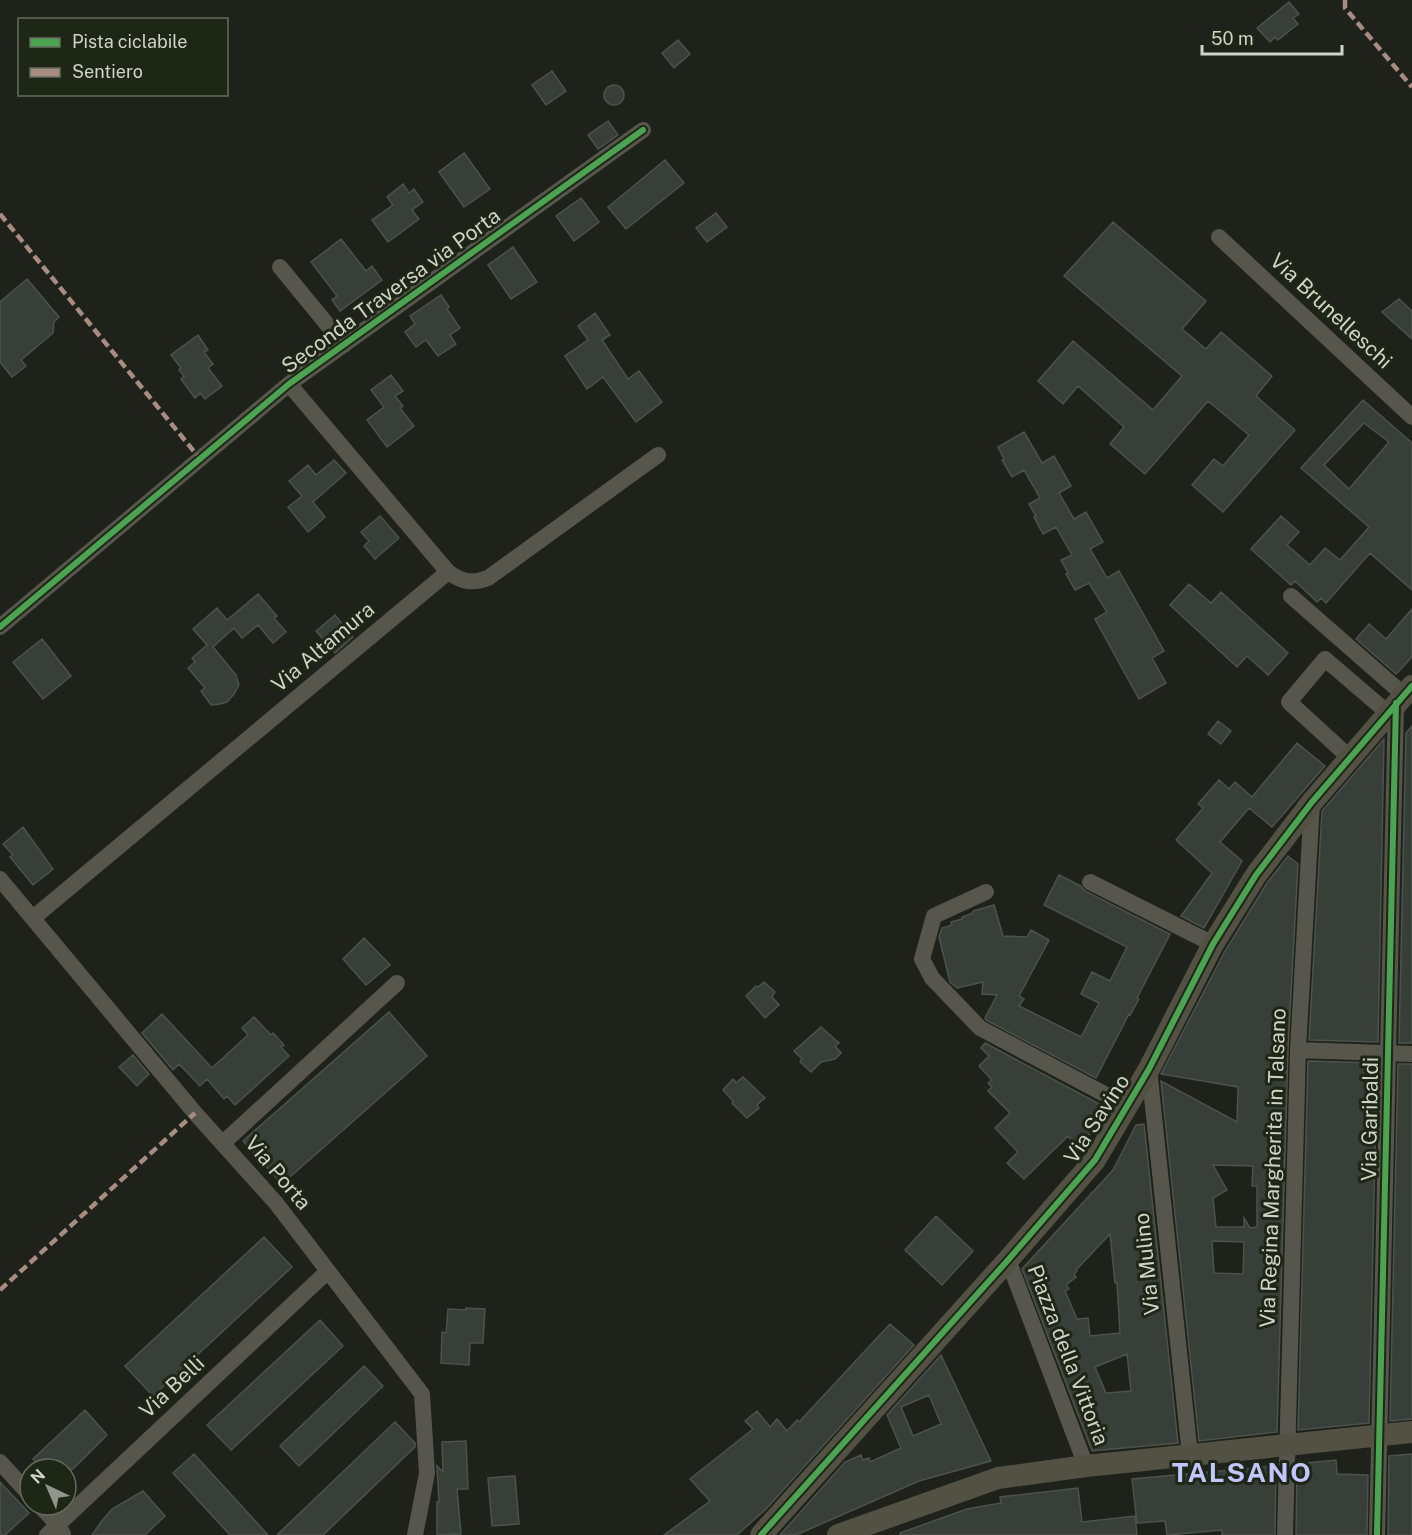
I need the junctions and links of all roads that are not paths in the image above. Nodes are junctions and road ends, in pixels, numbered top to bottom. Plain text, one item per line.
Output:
1 (643, 130) dead end
2 (1219, 237) dead end
3 (280, 267) dead end
4 (344, 345) junction
5 (289, 384) junction
6 (1412, 417) edge
7 (657, 455) dead end
8 (448, 572) junction
9 (1291, 596) dead end
10 (0, 627) edge
11 (1400, 699) edge
12 (1349, 757) junction
13 (1312, 802) junction
14 (0, 879) edge
15 (1090, 882) dead end
16 (986, 892) dead end
17 (33, 918) junction
18 (1213, 944) junction
19 (397, 983) dead end
20 (1298, 1050) junction
21 (1388, 1054) junction
22 (1412, 1054) edge
23 (1149, 1069) junction
24 (1127, 1106) junction
25 (223, 1143) junction
26 (1008, 1260) junction
27 (328, 1271) junction
28 (1412, 1432) edge
29 (1380, 1435) junction
30 (1288, 1444) junction
31 (1190, 1455) junction
32 (0, 1462) edge
33 (1086, 1466) junction
34 (18, 1482) edge
35 (47, 1517) edge
36 (56, 1532) edge
37 (415, 1535) edge
38 (760, 1535) edge
39 (838, 1535) edge
40 (1285, 1535) edge
41 (1377, 1535) edge

1 - 4 street, Seconda Traversa via Porta
2 - 6 street, Via Brunelleschi
3 - 4 street
4 - 5 street, Seconda Traversa via Porta
5 - 8 street
5 - 10 street, Seconda Traversa via Porta
7 - 8 street
8 - 17 street, Via Altamura
9 - 11 street
11 - 12 street, Via Savino
11 - 12 street
11 - 21 street, Via Garibaldi
12 - 13 street, Via Savino
13 - 18 street, Via Savino
13 - 20 street, Via Regina Margherita in Talsano
14 - 17 street, Via Porta
15 - 18 street
16 - 24 street
17 - 25 street, Via Porta
18 - 23 street, Via Savino
19 - 25 street
20 - 21 street
20 - 30 street, Via Regina Margherita in Talsano
21 - 22 street
21 - 29 street, Via Garibaldi
23 - 24 street, Via Savino
23 - 31 street, Via Mulino
24 - 26 street, Via Savino
25 - 27 street, Via Porta
26 - 33 street, Piazza della Vittoria
26 - 38 street, Via Savino
27 - 36 street, Via Belli
27 - 37 street, Via Porta
28 - 29 street
29 - 30 street
29 - 41 street, Via Garibaldi
30 - 31 street
30 - 40 street, Via Regina Margherita in Talsano
31 - 33 street
32 - 34 street
33 - 39 street
35 - 36 street

